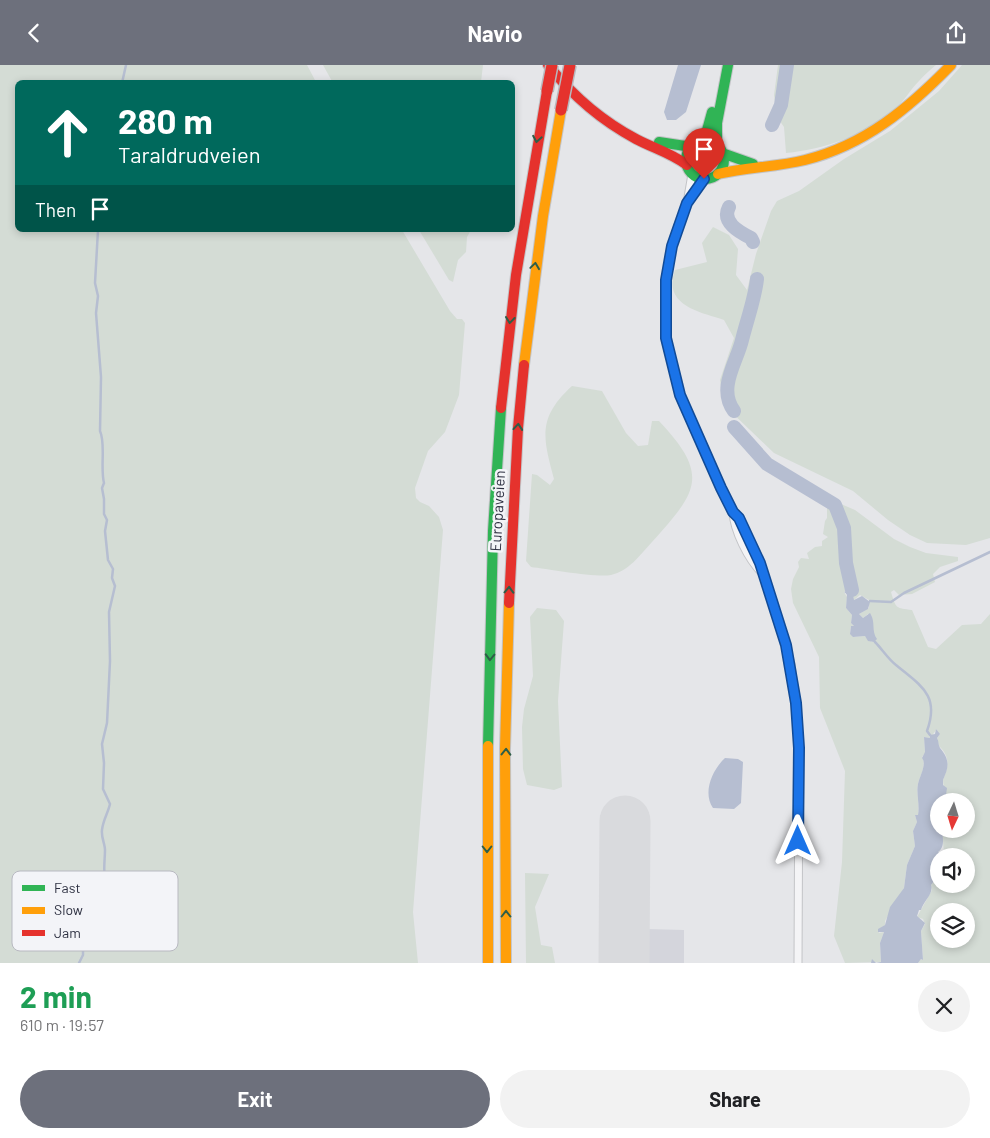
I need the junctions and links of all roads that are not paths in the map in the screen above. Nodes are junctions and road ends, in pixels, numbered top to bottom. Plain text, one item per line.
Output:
1 (548, 65) edge
2 (553, 65) edge
3 (570, 65) edge
4 (721, 65) edge
5 (728, 65) edge
6 (951, 65) edge
7 (696, 145) junction
8 (720, 149) junction
9 (759, 166) junction
10 (690, 169) junction
11 (718, 174) junction
12 (704, 179) junction
13 (687, 203) junction
14 (488, 963) edge
15 (506, 963) edge
16 (798, 963) edge

1 - 10 main road
2 - 7 main road
2 -> 14 main road, Europaveien, bridge
15 -> 3 main road, Europaveien, bridge
4 - 7 main road
5 - 8 main road
6 - 9 main road
7 - 8 main road
7 - 10 main road
8 - 9 main road
8 - 11 main road
9 - 11 main road
10 - 12 main road
10 - 13 street
11 - 12 main road
12 - 13 street
13 - 16 street

